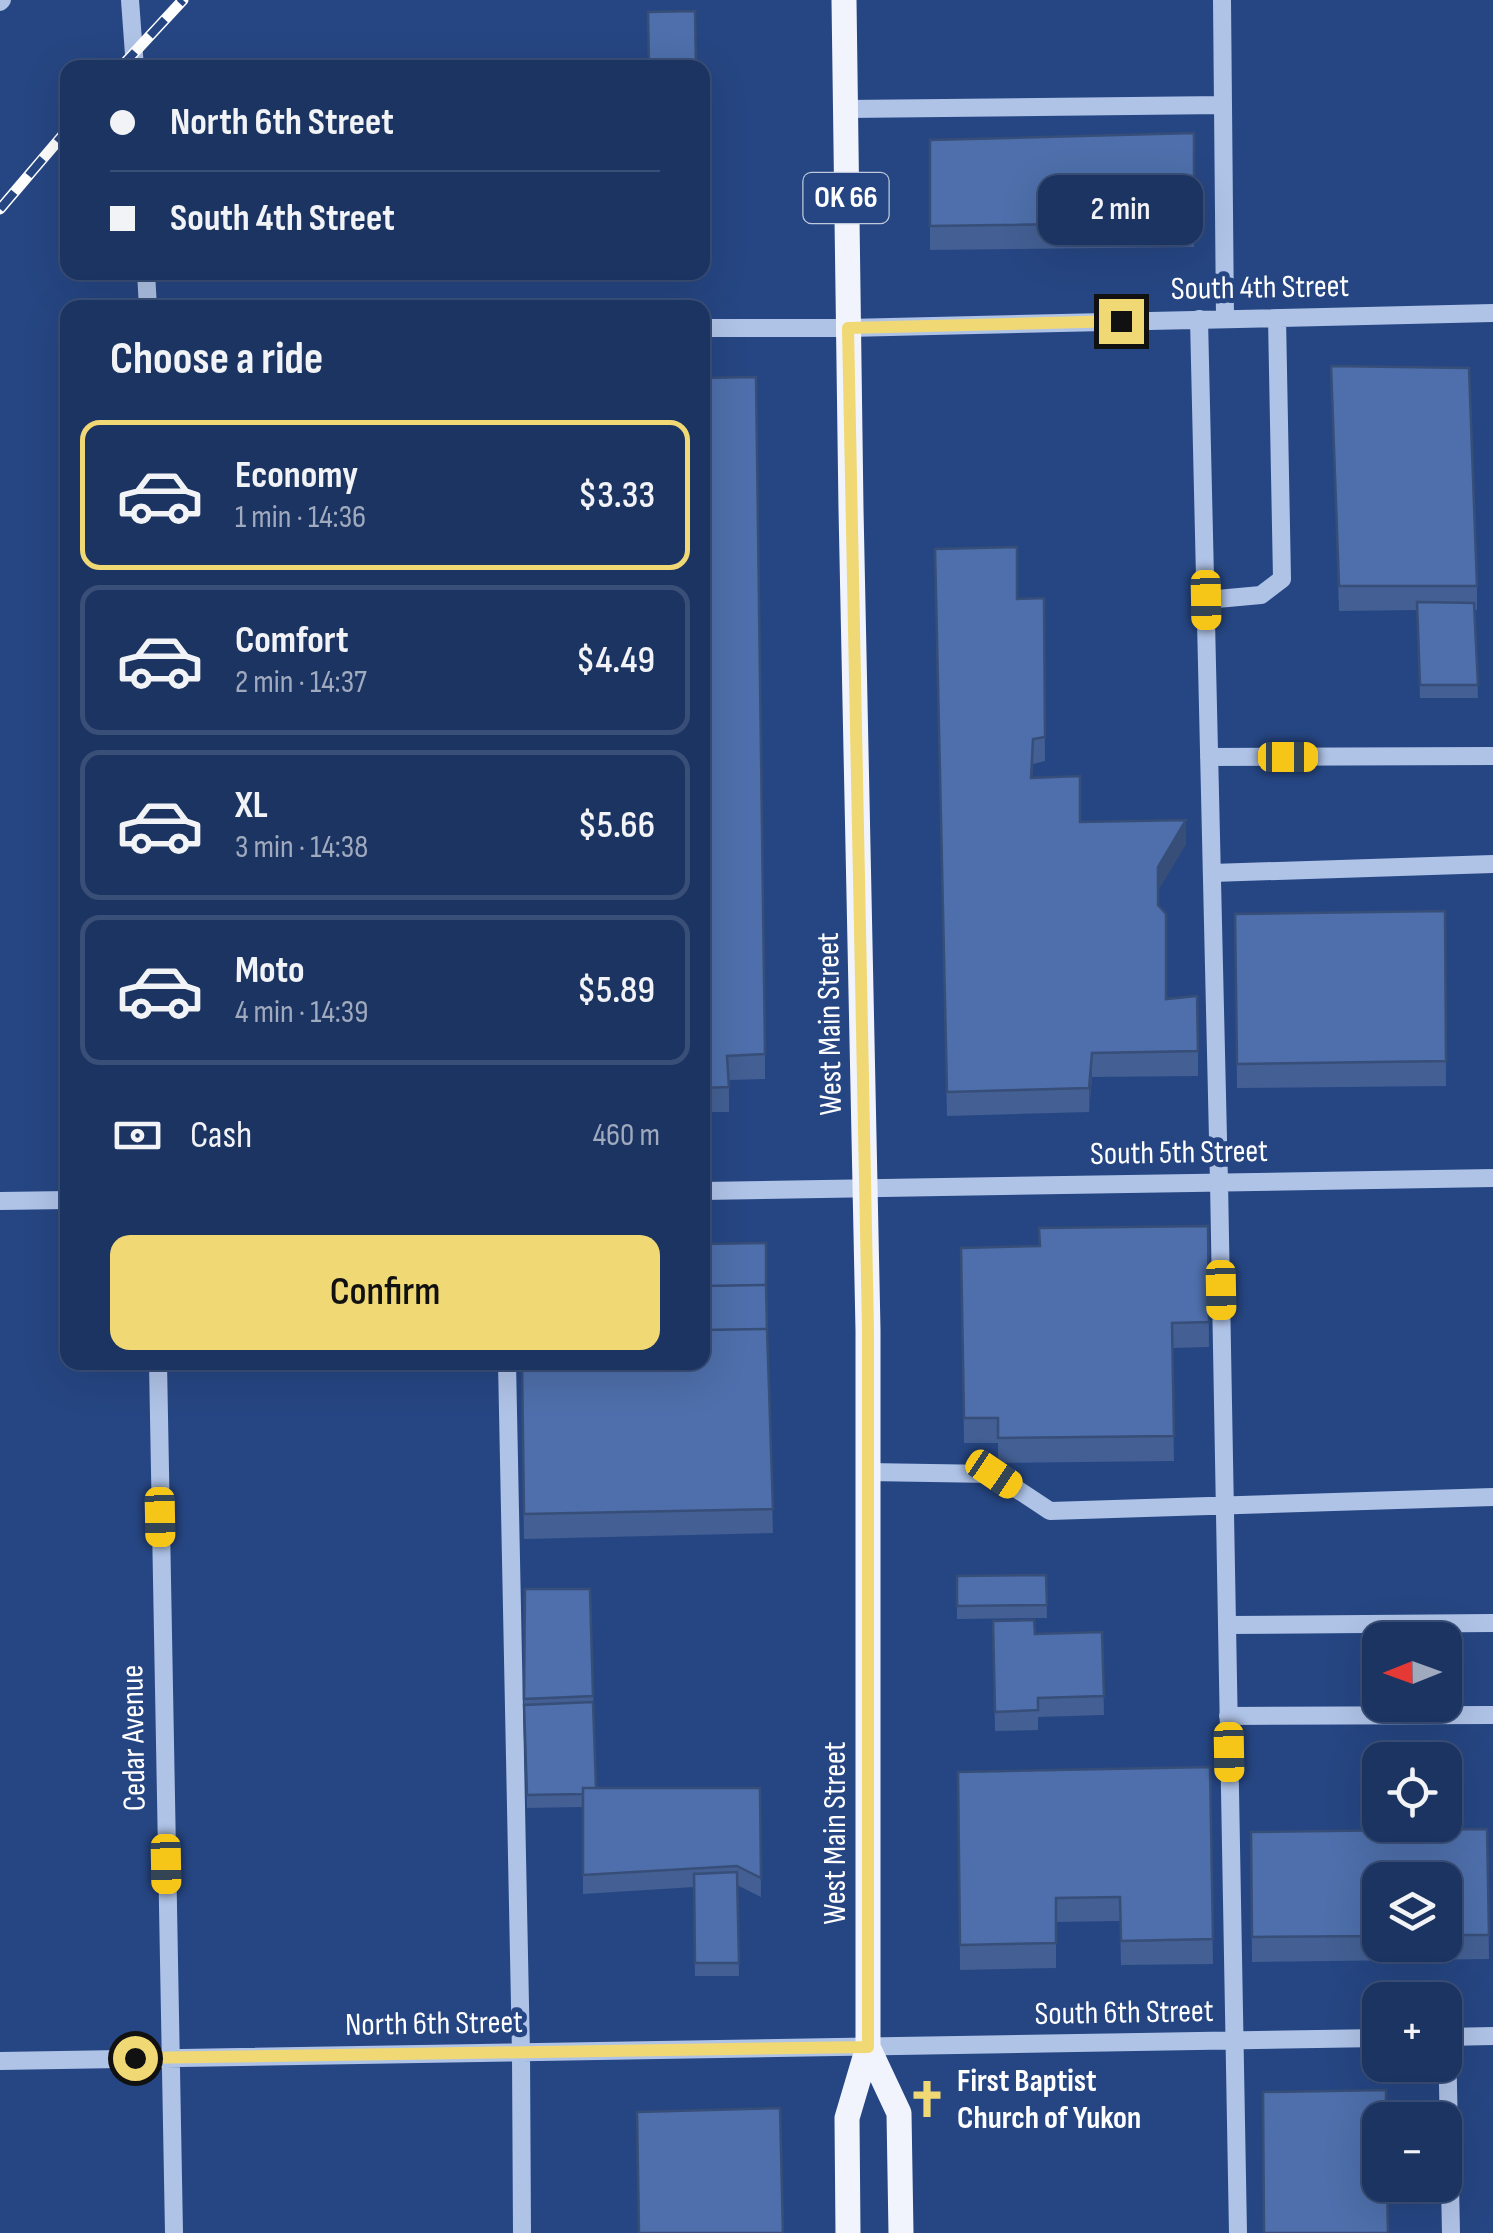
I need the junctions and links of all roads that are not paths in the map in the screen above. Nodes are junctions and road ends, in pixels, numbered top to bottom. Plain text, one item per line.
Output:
1 (130, 0) edge
2 (844, 0) edge
3 (1222, 0) edge
4 (134, 60) edge
5 (1223, 105) junction
6 (846, 109) junction
7 (1493, 313) edge
8 (1277, 318) junction
9 (1199, 319) junction
10 (1225, 319) junction
11 (710, 328) edge
12 (848, 328) junction
13 (1206, 600) junction
14 (1493, 756) edge
15 (1209, 757) junction
16 (1493, 864) edge
17 (1212, 873) junction
18 (1493, 1178) edge
19 (1219, 1182) junction
20 (866, 1188) junction
21 (710, 1190) edge
22 (60, 1200) edge
23 (0, 1201) edge
24 (158, 1370) edge
25 (507, 1370) edge
26 (868, 1472) junction
27 (1493, 1497) edge
28 (1224, 1506) junction
29 (1493, 1623) edge
30 (1227, 1625) junction
31 (1228, 1716) junction
32 (1493, 1716) edge
33 (1493, 2036) edge
34 (1462, 2037) edge
35 (1362, 2038) edge
36 (1234, 2042) junction
37 (868, 2047) junction
38 (521, 2054) junction
39 (169, 2058) junction
40 (0, 2061) edge
41 (1447, 2082) edge
42 (174, 2233) edge
43 (522, 2233) edge
44 (848, 2233) edge
45 (901, 2233) edge
46 (1238, 2233) edge
47 (1450, 2233) edge

1 - 4 street
2 - 6 main road, West Main Street / OK 66
3 - 5 street
5 - 6 street
5 - 10 street
6 - 12 main road, West Main Street / OK 66
7 - 8 street, South 4th Street
8 - 10 street, South 4th Street
8 - 13 street
9 - 10 street, South 4th Street
9 - 12 street, South 4th Street
9 - 13 street
11 - 12 street, South 4th Street
12 - 20 main road, West Main Street / OK 66
13 - 15 street
14 - 15 street
15 - 17 street
16 - 17 street
17 - 19 street
18 - 19 street, South 5th Street
19 - 20 street, South 5th Street
19 - 28 street
20 - 21 street, South 5th Street
20 - 26 main road, West Main Street / OK 66
22 - 23 street
24 - 39 street, Cedar Avenue
25 - 38 street
26 - 28 street
26 - 37 main road, West Main Street / OK 66
27 - 28 street
28 - 30 street
29 - 30 street
30 - 31 street
31 - 32 street
31 - 36 street
33 - 34 street
35 - 36 street, South 6th Street
36 - 37 street, South 6th Street
36 - 46 street
37 - 38 street, North 6th Street
37 - 44 main road, West Main Street / OK 66
37 - 45 main road, West Main Street / OK 66
38 - 39 street, North 6th Street
38 - 43 street
39 - 40 street, North 6th Street
39 - 42 street, Cedar Avenue
41 - 47 street

